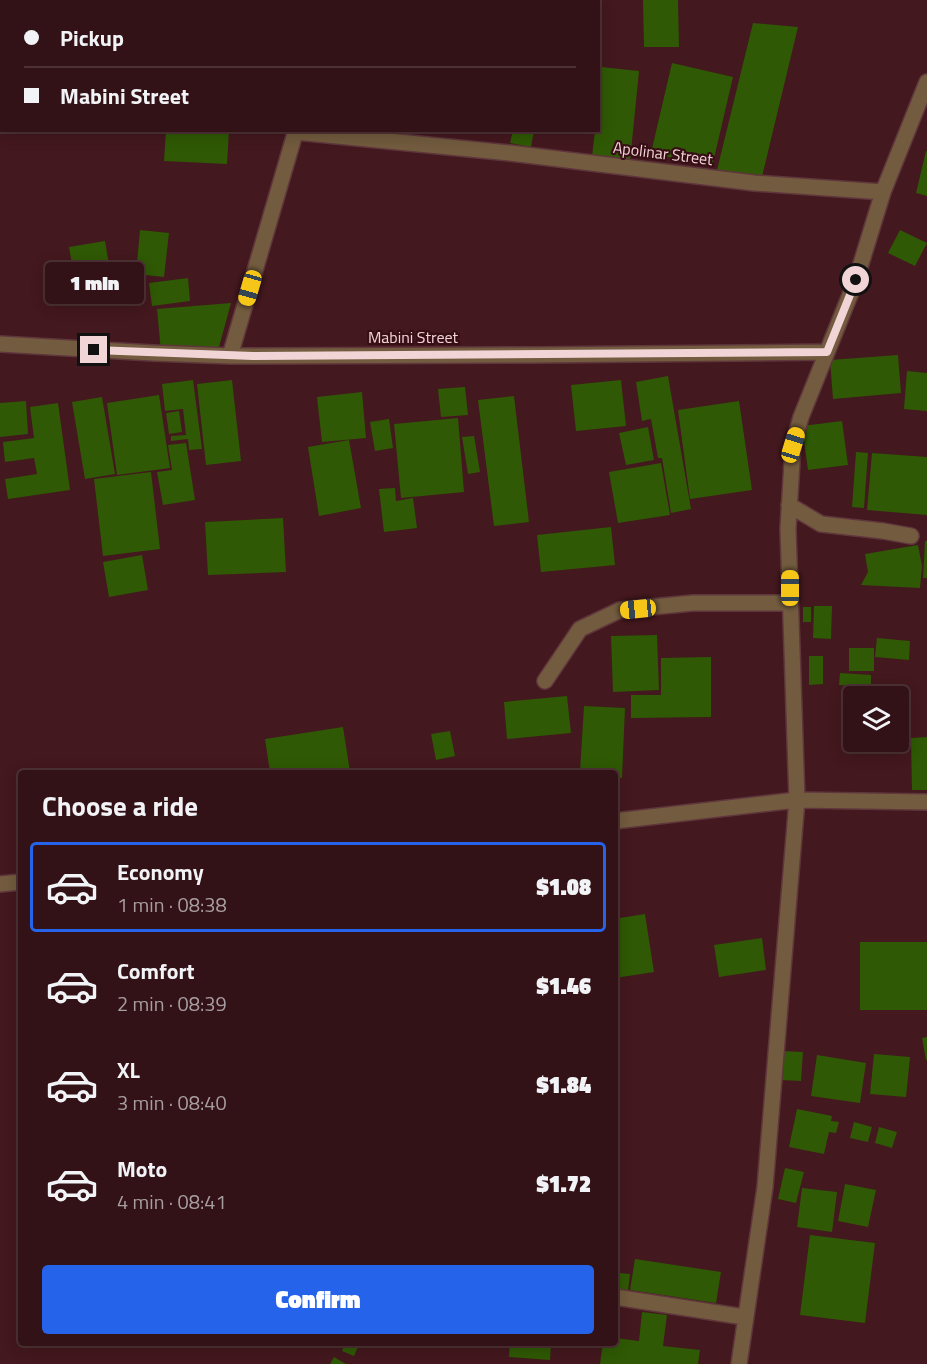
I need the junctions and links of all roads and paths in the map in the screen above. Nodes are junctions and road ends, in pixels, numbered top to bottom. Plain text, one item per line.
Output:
1 (927, 82) edge
2 (296, 132) edge
3 (306, 132) edge
4 (883, 192) junction
5 (0, 344) edge
6 (827, 352) junction
7 (230, 356) junction
8 (789, 505) junction
9 (911, 536) dead end
10 (790, 603) junction
11 (545, 681) dead end
12 (797, 800) junction
13 (927, 802) edge
14 (618, 821) edge
15 (18, 882) edge
16 (0, 884) edge
17 (618, 1297) edge
18 (744, 1317) junction
19 (739, 1364) edge

1 - 4 street
2 - 7 street
3 - 4 street, Apolinar Street
4 - 6 street
5 - 7 street, Mabini Street
6 - 7 street, Mabini Street
6 - 8 street
8 - 9 street
8 - 10 street
10 - 11 street
10 - 12 street
12 - 13 street
12 - 14 street
12 - 18 street
15 - 16 street
17 - 18 street
18 - 19 street

